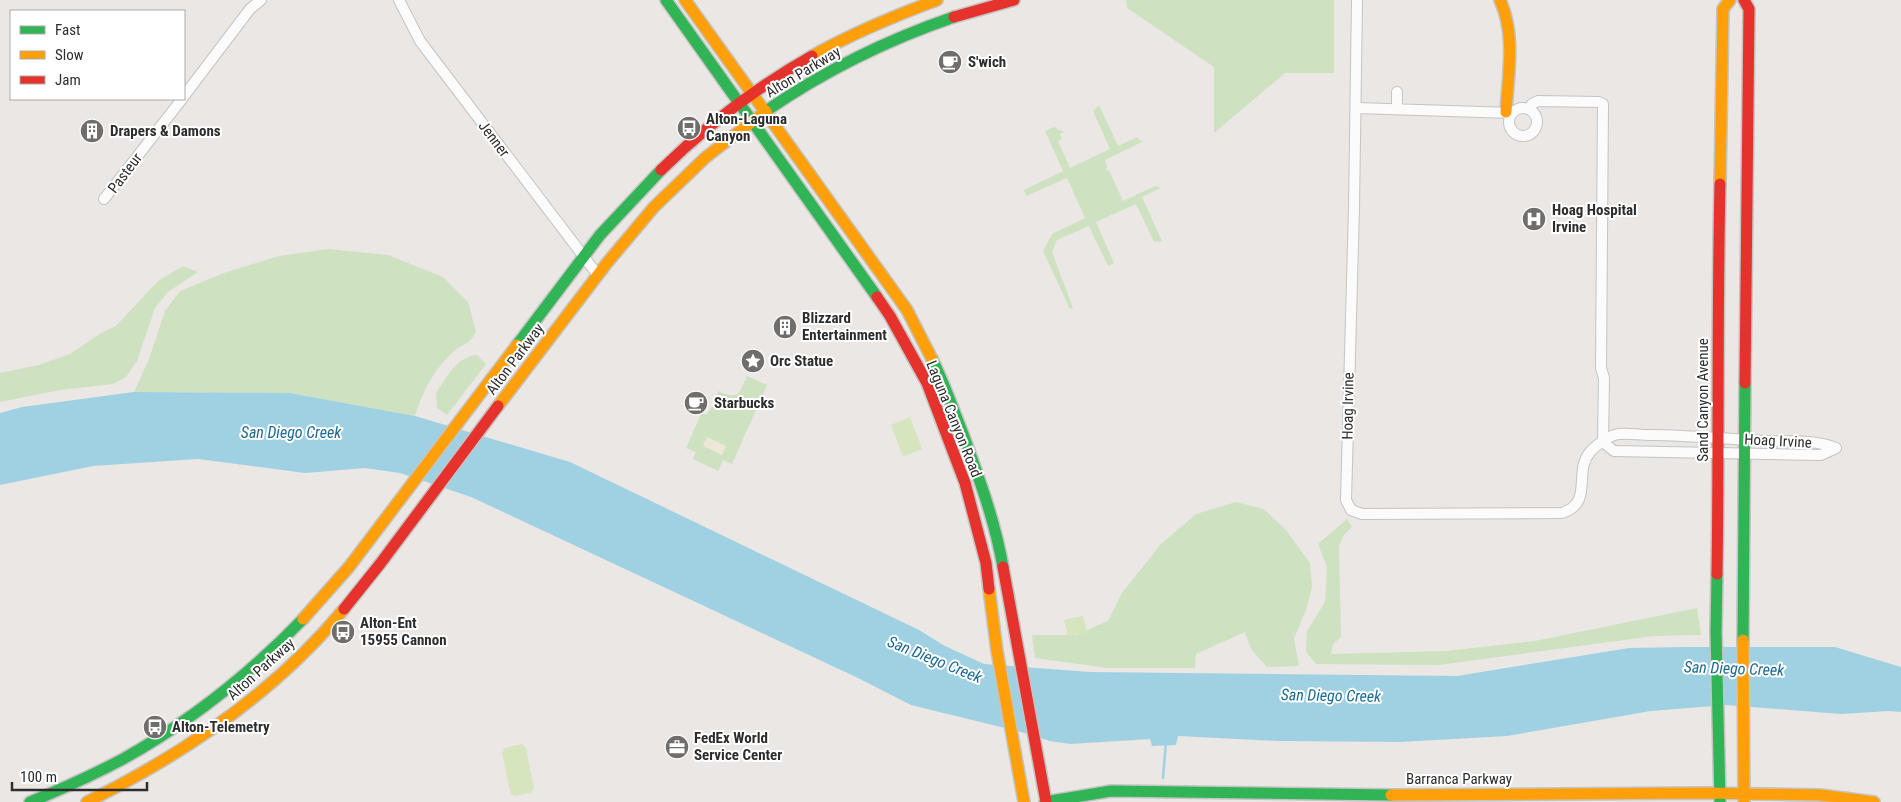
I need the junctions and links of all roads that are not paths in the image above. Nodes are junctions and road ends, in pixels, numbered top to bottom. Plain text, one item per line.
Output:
1 (261, 0) edge
2 (399, 0) edge
3 (666, 0) edge
4 (685, 0) edge
5 (937, 0) edge
6 (1014, 0) edge
7 (1357, 0) edge
8 (1500, 0) edge
9 (1730, 0) edge
10 (1744, 0) edge
11 (1397, 92) dead end
12 (752, 94) junction
13 (185, 95) edge
14 (181, 100) edge
15 (740, 103) junction
16 (1356, 108) junction
17 (1397, 109) junction
18 (1529, 110) junction
19 (766, 112) junction
20 (1509, 112) junction
21 (753, 121) junction
22 (104, 199) dead end
23 (584, 257) junction
24 (597, 274) junction
25 (1718, 438) junction
26 (1745, 439) junction
27 (1603, 442) junction
28 (1718, 452) junction
29 (1745, 453) junction
30 (1720, 798) edge
31 (1744, 798) edge
32 (30, 802) edge
33 (88, 802) edge
34 (1024, 802) edge
35 (1046, 802) edge
36 (1874, 802) edge

1 - 13 street
2 - 23 street, Jenner
3 - 15 main road, Laguna Canyon Road
4 - 12 main road, Laguna Canyon Road
5 - 12 main road, Alton Parkway
6 - 19 main road, Alton Parkway
7 - 16 street, Hoag Irvine
8 - 20 main road
9 - 25 main road, Sand Canyon Avenue
10 - 26 main road
11 - 17 street
12 - 15 main road, Alton Parkway
12 - 19 main road, Laguna Canyon Road
14 - 22 street, Pasteur
15 - 21 main road, Laguna Canyon Road
15 - 23 main road, Alton Parkway
16 - 17 street
16 - 27 street, Hoag Irvine
17 - 20 street
18 - 20 street
18 - 20 street
18 - 27 street
19 - 21 main road, Alton Parkway
19 - 35 main road, Laguna Canyon Road
21 - 24 main road, Alton Parkway
21 - 34 main road, Laguna Canyon Road
23 - 24 street, Jenner
23 - 32 main road, Alton Parkway
24 - 33 main road, Alton Parkway
25 - 26 street, Hoag Irvine
25 - 27 street, Hoag Irvine
25 - 28 main road, Sand Canyon Avenue
26 - 29 main road
26 - 29 street, Hoag Irvine
27 - 28 street, Hoag Irvine
28 - 29 street, Hoag Irvine
28 - 30 main road, Sand Canyon Avenue
29 - 31 main road
30 - 31 main road, Barranca Parkway
30 - 35 main road, Barranca Parkway
31 - 36 main road, Barranca Parkway

